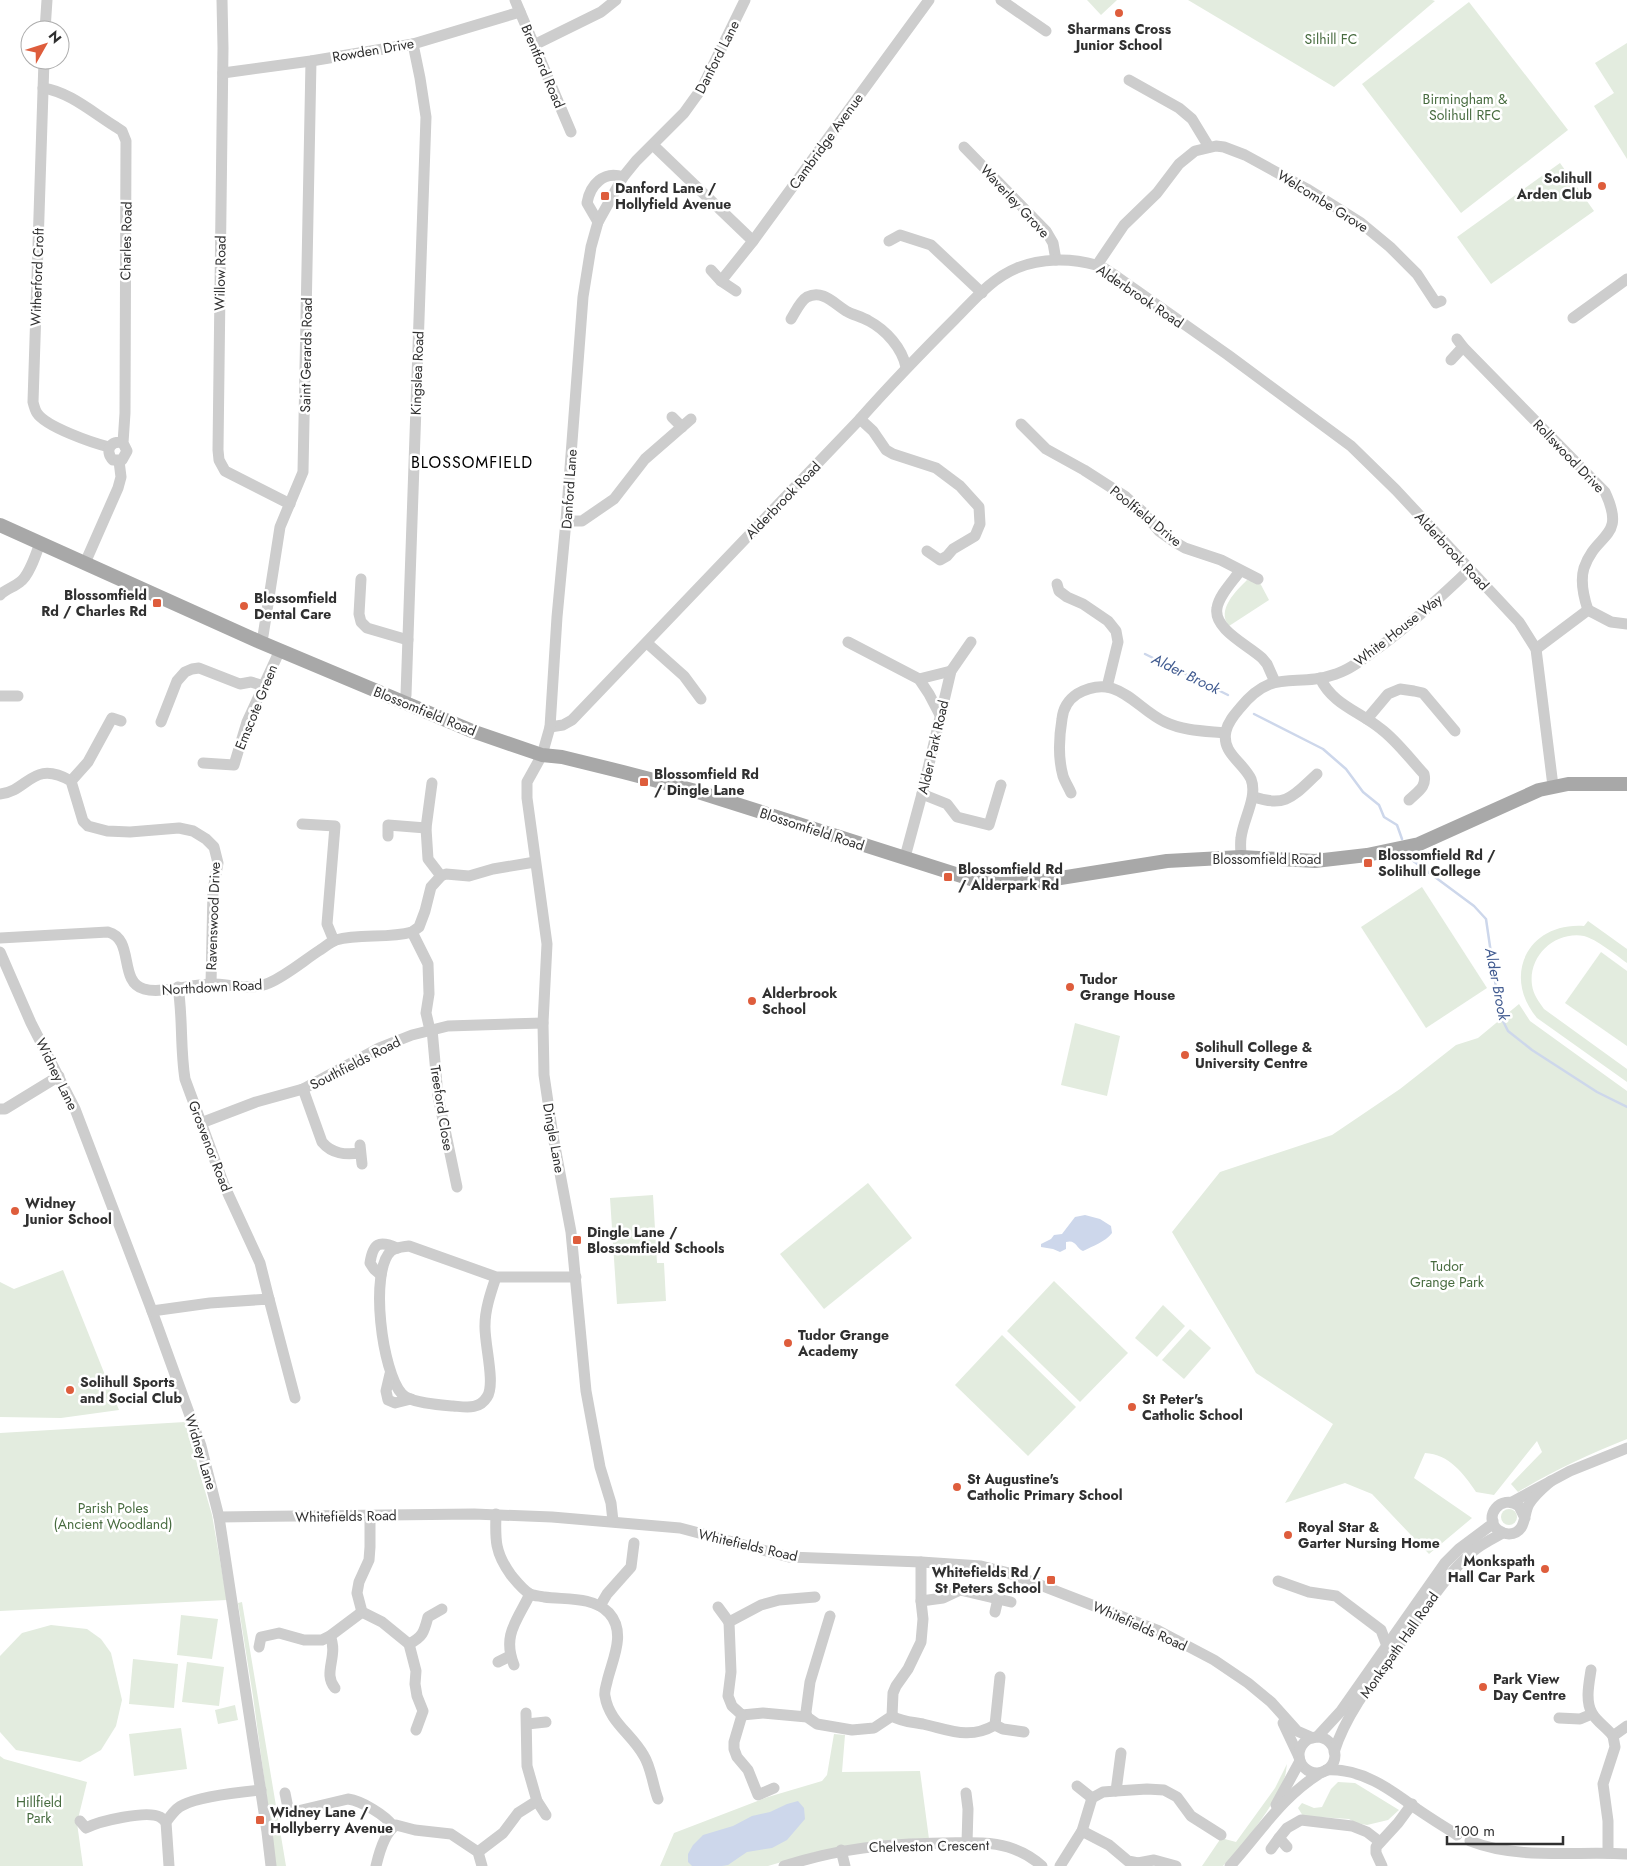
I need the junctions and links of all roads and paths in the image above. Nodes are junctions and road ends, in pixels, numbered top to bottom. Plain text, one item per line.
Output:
1 (47, 0) edge
2 (222, 0) edge
3 (515, 0) edge
4 (616, 0) edge
5 (746, 0) edge
6 (929, 0) edge
7 (1001, 0) edge
8 (520, 12) junction
9 (46, 20) edge
10 (1046, 31) dead end
11 (412, 44) junction
12 (534, 44) junction
13 (311, 61) junction
14 (43, 70) edge
15 (223, 72) junction
16 (1129, 80) dead end
17 (42, 88) junction
18 (571, 132) dead end
19 (653, 145) junction
20 (964, 147) dead end
21 (1209, 148) junction
22 (623, 177) junction
23 (598, 222) junction
24 (753, 241) junction
25 (890, 241) dead end
26 (1056, 260) junction
27 (1097, 265) junction
28 (711, 270) dead end
29 (1627, 279) edge
30 (722, 281) junction
31 (736, 291) dead end
32 (982, 292) junction
33 (1441, 302) dead end
34 (1573, 318) dead end
35 (791, 319) dead end
36 (1451, 360) dead end
37 (906, 367) junction
38 (672, 417) dead end
39 (691, 419) dead end
40 (860, 419) junction
41 (1021, 424) dead end
42 (682, 427) junction
43 (123, 444) junction
44 (109, 447) junction
45 (119, 461) junction
46 (290, 504) junction
47 (566, 521) junction
48 (0, 525) edge
49 (40, 543) junction
50 (927, 551) dead end
51 (85, 563) junction
52 (1240, 570) junction
53 (1470, 570) junction
54 (1258, 578) dead end
55 (361, 579) dead end
56 (1057, 584) dead end
57 (2, 600) edge
58 (1588, 610) junction
59 (1627, 624) edge
60 (408, 640) junction
61 (260, 642) junction
62 (848, 642) dead end
63 (971, 642) dead end
64 (647, 643) junction
65 (1536, 649) junction
66 (280, 650) junction
67 (951, 671) junction
68 (1320, 678) junction
69 (919, 679) junction
70 (1275, 682) junction
71 (264, 686) junction
72 (1107, 687) junction
73 (0, 696) edge
74 (18, 696) dead end
75 (701, 699) dead end
76 (404, 703) junction
77 (940, 715) junction
78 (1370, 715) junction
79 (176, 718) dead end
80 (121, 721) dead end
81 (550, 727) junction
82 (1456, 731) dead end
83 (1225, 733) junction
84 (542, 755) junction
85 (203, 763) dead end
86 (1318, 774) dead end
87 (71, 781) junction
88 (432, 783) dead end
89 (1627, 784) edge
90 (1001, 785) dead end
91 (1553, 786) junction
92 (1072, 793) dead end
93 (0, 794) edge
94 (922, 794) junction
95 (1254, 797) junction
96 (1408, 800) dead end
97 (302, 824) dead end
98 (426, 828) junction
99 (388, 836) dead end
100 (1241, 857) junction
101 (905, 858) junction
102 (535, 862) junction
103 (441, 876) junction
104 (412, 932) junction
105 (0, 938) edge
106 (334, 940) junction
107 (0, 952) edge
108 (211, 984) junction
109 (178, 987) junction
110 (543, 1023) junction
111 (431, 1030) junction
112 (59, 1076) junction
113 (302, 1089) junction
114 (0, 1109) edge
115 (201, 1123) junction
116 (361, 1154) dead end
117 (457, 1186) dead end
118 (496, 1277) junction
119 (576, 1277) junction
120 (269, 1299) junction
121 (152, 1311) junction
122 (295, 1398) dead end
123 (1627, 1448) edge
124 (1551, 1481) junction
125 (1512, 1502) junction
126 (496, 1514) junction
127 (370, 1515) junction
128 (219, 1517) junction
129 (1525, 1518) junction
130 (613, 1521) junction
131 (1493, 1521) junction
132 (1503, 1533) junction
133 (634, 1543) dead end
134 (632, 1559) junction
135 (644, 1559) dead end
136 (921, 1562) junction
137 (1278, 1581) dead end
138 (530, 1594) junction
139 (816, 1597) dead end
140 (998, 1599) junction
141 (921, 1601) junction
142 (1011, 1602) dead end
143 (600, 1606) junction
144 (718, 1608) dead end
145 (442, 1609) dead end
146 (362, 1612) junction
147 (995, 1612) dead end
148 (830, 1616) dead end
149 (729, 1622) junction
150 (1399, 1628) junction
151 (1382, 1630) junction
152 (330, 1636) junction
153 (258, 1639) dead end
154 (409, 1644) junction
155 (1387, 1646) junction
156 (498, 1662) dead end
157 (1591, 1670) dead end
158 (1000, 1677) dead end
159 (1577, 1686) dead end
160 (1589, 1686) junction
161 (335, 1689) dead end
162 (1274, 1705) junction
163 (1565, 1714) dead end
164 (1592, 1714) junction
165 (742, 1715) junction
166 (892, 1716) junction
167 (807, 1717) junction
168 (546, 1722) dead end
169 (995, 1725) junction
170 (1627, 1726) edge
171 (416, 1730) dead end
172 (1024, 1732) dead end
173 (1613, 1736) junction
174 (1315, 1738) junction
175 (1121, 1753) dead end
176 (1334, 1753) junction
177 (1300, 1759) junction
178 (1324, 1771) junction
179 (1356, 1774) junction
180 (1077, 1786) dead end
181 (774, 1788) dead end
182 (261, 1790) junction
183 (1116, 1791) junction
184 (285, 1793) dead end
185 (966, 1793) dead end
186 (1092, 1798) junction
187 (658, 1799) dead end
188 (537, 1801) junction
189 (1412, 1804) junction
190 (546, 1815) dead end
191 (1269, 1818) junction
192 (166, 1822) junction
193 (394, 1826) junction
194 (83, 1829) dead end
195 (1082, 1831) junction
196 (1222, 1835) dead end
197 (1456, 1835) dead end
198 (1279, 1838) junction
199 (1470, 1840) dead end
200 (1380, 1842) junction
201 (967, 1843) junction
202 (1287, 1847) dead end
203 (1271, 1849) dead end
204 (842, 1850) junction
205 (478, 1852) junction
206 (1608, 1853) junction
207 (1627, 1854) edge
208 (169, 1866) edge
209 (271, 1866) edge
210 (376, 1866) edge
211 (482, 1866) edge
212 (784, 1866) edge
213 (844, 1866) edge
214 (1042, 1866) edge
215 (1060, 1866) edge
216 (1176, 1866) edge
217 (1230, 1866) edge
218 (1382, 1866) edge

1 - 9 street
2 - 15 street, Willow Road
3 - 8 street, Brentford Road
4 - 12 street
5 - 19 street, Danford Lane
6 - 24 street, Cambridge Avenue
7 - 10 street
8 - 11 street, Rowden Drive
8 - 12 street, Brentford Road
11 - 13 street, Rowden Drive
11 - 60 street, Kingslea Road
12 - 18 street, Brentford Road
13 - 15 street, Rowden Drive
13 - 46 street, Saint Gerards Road
14 - 17 street, Witherford Croft
15 - 46 street, Willow Road
16 - 21 street
17 - 43 street, Charles Road
17 - 44 street, Witherford Croft
19 - 22 street, Danford Lane
19 - 24 street
20 - 26 street, Waverley Grove
21 - 27 street, Welcombe Grove
21 - 33 street, Welcombe Grove
22 - 23 street, Danford Lane
22 - 23 street
23 - 47 street, Danford Lane
24 - 30 street, Cambridge Avenue
25 - 32 street
26 - 27 street, Alderbrook Road
26 - 32 street, Alderbrook Road
27 - 53 street, Alderbrook Road
28 - 30 street
29 - 34 street
30 - 31 street
32 - 37 street, Alderbrook Road
35 - 37 street
36 - 58 street, Rollswood Drive
37 - 40 street, Alderbrook Road
38 - 42 street
39 - 42 street
40 - 50 street
40 - 64 street, Alderbrook Road
41 - 52 street, Poolfield Drive
42 - 47 street
43 - 44 street
43 - 45 street, Charles Road
44 - 45 street
45 - 51 street, Charles Road
46 - 61 street, Saint Gerards Road
47 - 81 street, Danford Lane
48 - 49 main road, Blossomfield Road
49 - 51 main road, Blossomfield Road
49 - 57 street
51 - 61 main road, Blossomfield Road
52 - 54 street, Poolfield Drive
52 - 70 street
53 - 65 street, Alderbrook Road
53 - 68 street, White House Way
55 - 60 street
56 - 72 street
58 - 59 street
58 - 65 street
60 - 76 street, Kingslea Road
61 - 66 main road, Blossomfield Road
62 - 69 street
63 - 67 street, Alder Park Road
64 - 75 street
64 - 81 street, Alderbrook Road
65 - 91 street, Alderbrook Road
66 - 71 street, Emscote Green
66 - 76 main road, Blossomfield Road
67 - 69 street
67 - 77 street, Alder Park Road
68 - 70 street, White House Way
68 - 78 street
69 - 77 street
70 - 83 street, White House Way
71 - 79 street
71 - 85 street, Emscote Green
72 - 83 street
72 - 92 street
73 - 74 street
76 - 84 main road, Blossomfield Road
77 - 94 street, Alder Park Road
78 - 82 street
78 - 96 street
80 - 87 street
81 - 84 street, Danford Lane
83 - 95 street
84 - 101 main road, Blossomfield Road
84 - 102 street, Dingle Lane
86 - 95 street
87 - 93 street
87 - 108 street, Ravenswood Drive
88 - 98 street
89 - 91 main road, Blossomfield Road
90 - 94 street
91 - 100 main road, Blossomfield Road
94 - 101 street, Alder Park Road
95 - 100 street
97 - 106 street
98 - 99 street
98 - 103 street
100 - 101 main road, Blossomfield Road
102 - 103 street
102 - 110 street, Dingle Lane
103 - 104 street
104 - 106 street, Northdown Road
104 - 111 street, Treeford Close
105 - 109 street, Northdown Road
106 - 108 street, Northdown Road
107 - 112 street, Widney Lane
108 - 109 street, Northdown Road
109 - 115 street, Grosvenor Road
110 - 111 street, Southfields Road
110 - 119 street, Dingle Lane
111 - 113 street, Southfields Road
111 - 117 street, Treeford Close
112 - 114 street
112 - 121 street, Widney Lane
113 - 115 street, Southfields Road
113 - 116 street
115 - 120 street, Grosvenor Road
118 - 118 street
118 - 119 street
119 - 130 street, Dingle Lane
120 - 121 street
120 - 122 street, Grosvenor Road
121 - 128 street, Widney Lane
123 - 124 street
124 - 125 street
124 - 129 street
125 - 129 street
125 - 131 street
126 - 127 street, Whitefields Road
126 - 130 street, Whitefields Road
126 - 138 street
127 - 128 street, Whitefields Road
127 - 146 street
128 - 182 street, Widney Lane
129 - 132 street
130 - 136 street, Whitefields Road
131 - 132 street
131 - 150 street, Monkspath Hall Road
132 - 176 street, Monkspath Hall Road
133 - 134 street
134 - 135 street
134 - 143 street
136 - 141 street
136 - 162 street, Whitefields Road
137 - 151 street
138 - 143 street
138 - 156 street
139 - 149 street
140 - 141 street
140 - 142 street
140 - 147 street
141 - 166 street
143 - 187 street
144 - 149 street
145 - 154 street
146 - 152 street
146 - 154 street
148 - 167 street
149 - 165 street
150 - 151 street
150 - 155 street, Monkspath Hall Road
151 - 155 street
152 - 153 street
152 - 161 street
154 - 171 street
155 - 174 street, Monkspath Hall Road
157 - 160 street
158 - 169 street
159 - 160 street
160 - 164 street
162 - 174 street, Whitefields Road
162 - 177 street, Whitefields Road
163 - 164 street
164 - 173 street
165 - 167 street
165 - 181 street
166 - 167 street
166 - 169 street
168 - 188 street
169 - 172 street
170 - 173 street
173 - 206 street
174 - 176 street
174 - 177 street
175 - 183 street
176 - 178 street
176 - 179 street
177 - 178 street
177 - 191 street
178 - 179 street
178 - 191 street
179 - 189 street
180 - 186 street
182 - 192 street
182 - 209 street, Widney Lane
183 - 186 street
183 - 196 street
184 - 193 street
185 - 201 street
186 - 195 street
188 - 190 street
188 - 205 street
189 - 197 street
189 - 200 street
191 - 217 street
192 - 194 street
192 - 208 street
193 - 205 street
193 - 210 street
195 - 215 street
195 - 216 street
198 - 200 street
198 - 202 street
198 - 203 street
199 - 206 street
200 - 218 street
201 - 204 street, Chelveston Crescent
201 - 214 street, Chelveston Crescent
204 - 212 street, Chelveston Crescent
204 - 213 street
205 - 211 street
206 - 207 street

